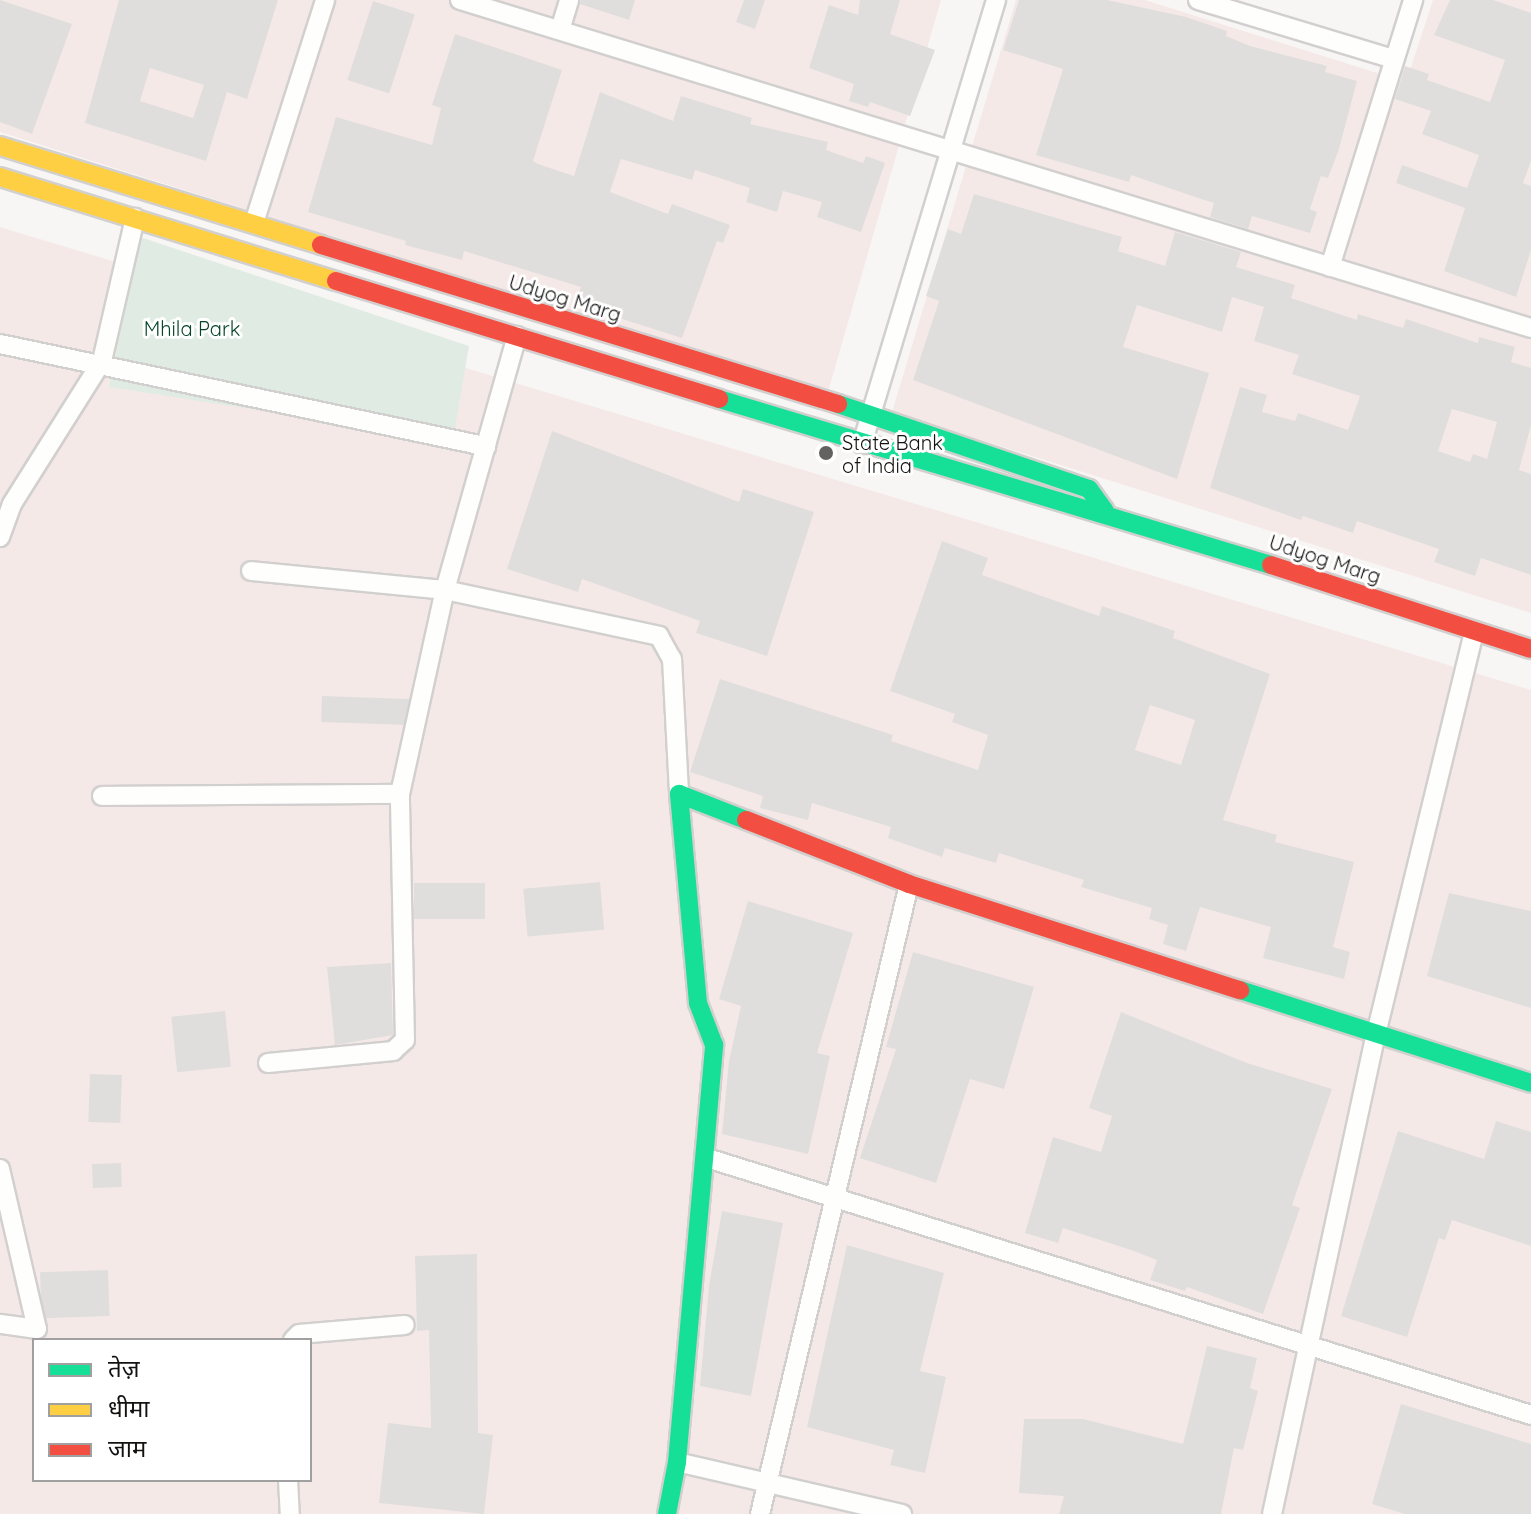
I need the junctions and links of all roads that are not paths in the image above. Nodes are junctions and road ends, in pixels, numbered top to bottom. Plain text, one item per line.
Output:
1 (325, 0) edge
2 (460, 0) edge
3 (569, 0) edge
4 (996, 0) edge
5 (1198, 0) edge
6 (1413, 0) edge
7 (560, 30) junction
8 (1394, 59) junction
9 (0, 146) edge
10 (951, 151) junction
11 (0, 177) edge
12 (135, 218) junction
13 (254, 223) junction
14 (1330, 267) junction
15 (1531, 328) edge
16 (517, 336) junction
17 (0, 344) edge
18 (102, 361) junction
19 (871, 414) junction
20 (862, 444) junction
21 (486, 446) junction
22 (1105, 511) junction
23 (0, 537) edge
24 (251, 571) dead end
25 (445, 590) junction
26 (1474, 631) junction
27 (1531, 649) edge
28 (400, 794) junction
29 (679, 794) junction
30 (102, 796) dead end
31 (909, 884) junction
32 (1376, 1034) junction
33 (268, 1063) dead end
34 (1531, 1083) edge
35 (707, 1158) junction
36 (0, 1169) edge
37 (833, 1199) junction
38 (0, 1324) edge
39 (405, 1325) dead end
40 (38, 1334) edge
41 (295, 1338) edge
42 (1308, 1346) junction
43 (1531, 1415) edge
44 (677, 1462) junction
45 (288, 1482) edge
46 (768, 1483) junction
47 (290, 1514) edge
48 (667, 1514) edge
49 (760, 1514) edge
50 (902, 1514) edge
51 (1272, 1514) edge

1 - 13 street
2 - 7 street
3 - 7 street
4 - 10 street
5 - 8 street
6 - 8 street
7 - 10 street
8 - 14 street
9 - 13 street, Udyog Marg
10 - 14 street
10 - 19 street
11 - 12 street, Udyog Marg
12 - 16 street, Udyog Marg
12 - 18 street
13 - 19 street, Udyog Marg
14 - 15 street
16 - 20 street, Udyog Marg
16 - 21 street
17 - 18 street
18 - 21 street
18 - 23 street
19 - 20 street
19 - 22 street, Udyog Marg
20 - 22 street, Udyog Marg
21 - 25 street
22 - 26 street, Udyog Marg
24 - 25 street
25 - 28 street
25 - 29 street
26 - 27 street, Udyog Marg
26 - 32 street
28 - 30 street
28 - 33 street
29 - 31 street
29 - 35 street
31 - 32 street
31 - 37 street
32 - 34 street
32 - 42 street
35 - 37 street
35 - 44 street
36 - 40 street
37 - 42 street
37 - 46 street
38 - 40 street
39 - 41 street
42 - 43 street
42 - 51 street
44 - 46 street
44 - 48 street
45 - 47 street
46 - 49 street
46 - 50 street

